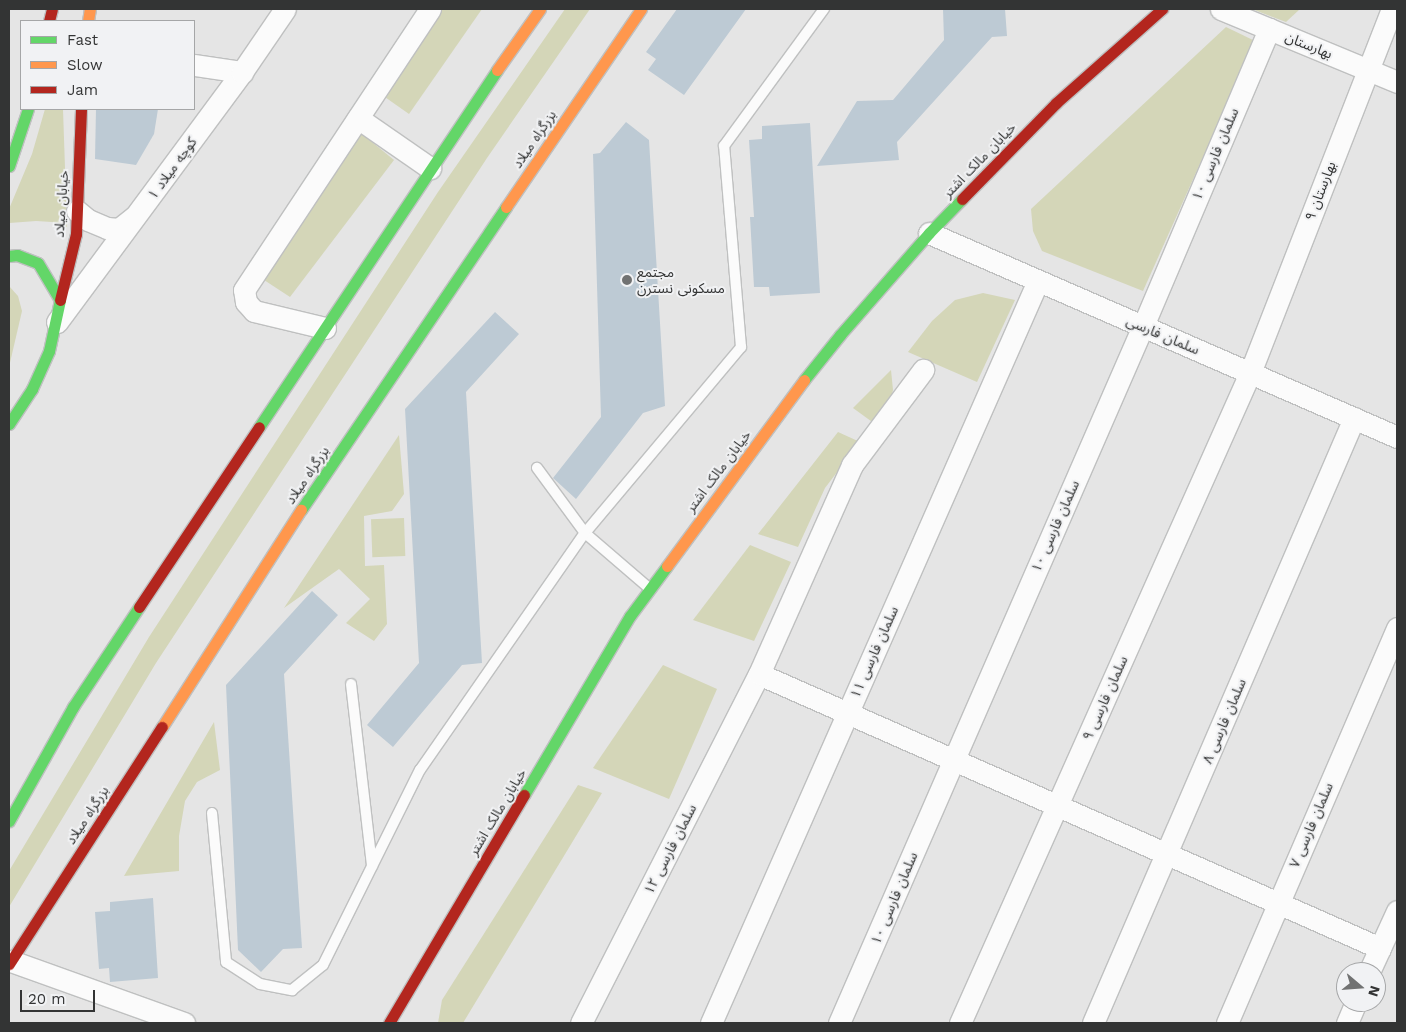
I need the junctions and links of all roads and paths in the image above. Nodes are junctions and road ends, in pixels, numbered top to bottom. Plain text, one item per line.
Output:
1 (430, 9) edge
2 (540, 9) edge
3 (641, 9) edge
4 (824, 9) edge
5 (1162, 9) edge
6 (1220, 9) edge
7 (1392, 9) edge
8 (279, 14) edge
9 (1269, 28) junction
10 (195, 65) edge
11 (1367, 69) junction
12 (242, 72) junction
13 (1397, 82) edge
14 (28, 110) edge
15 (81, 110) edge
16 (358, 118) junction
17 (9, 166) edge
18 (430, 168) junction
19 (77, 211) junction
20 (138, 214) junction
21 (929, 233) junction
22 (9, 256) edge
23 (1038, 281) junction
24 (60, 300) junction
25 (56, 324) junction
26 (1142, 326) junction
27 (325, 328) junction
28 (923, 370) dead end
29 (1250, 373) junction
30 (1354, 418) junction
31 (9, 424) edge
32 (1397, 437) edge
33 (537, 468) dead end
34 (585, 533) junction
35 (650, 589) junction
36 (1397, 628) edge
37 (758, 674) junction
38 (352, 684) dead end
39 (846, 713) junction
40 (954, 760) junction
41 (1057, 806) junction
42 (212, 813) dead end
43 (9, 821) edge
44 (1167, 854) junction
45 (372, 867) junction
46 (1278, 902) junction
47 (1397, 911) edge
48 (1380, 948) junction
49 (1374, 962) edge
50 (10, 963) edge
51 (184, 1023) edge
52 (389, 1023) edge
53 (581, 1023) edge
54 (711, 1023) edge
55 (839, 1023) edge
56 (960, 1023) edge
57 (1093, 1023) edge
58 (1227, 1023) edge

1 - 16 street
2 - 18 main road
3 - 50 main road, بزرگراه میلاد
4 - 34 lane
5 - 21 main road, خیابان مالک اشتر
6 - 9 street, بهارستان
7 - 11 street, بهارستان ۹
8 - 12 street, کوچه میلاد ۱
9 - 11 street, بهارستان
9 - 26 street, سلمان فارسی ۱۰
10 - 12 street
11 - 13 street, بهارستان
11 - 29 street, بهارستان ۹
12 - 20 street, کوچه میلاد ۱
14 - 17 main road
15 - 19 main road, خیابان میلاد
16 - 18 street
16 - 27 street
18 - 27 main road
19 - 20 street
19 - 24 main road, خیابان میلاد
20 - 25 street, کوچه میلاد ۱
21 - 23 street, سلمان فارسی
21 - 35 main road, خیابان مالک اشتر
22 - 24 main road
23 - 26 street, سلمان فارسی
23 - 39 street, سلمان فارسی ۱۱
24 - 25 main road, خیابان میلاد
25 - 31 main road, خیابان میلاد
26 - 29 street, سلمان فارسی
26 - 40 street, سلمان فارسی ۱۰
27 - 43 main road
28 - 37 street, سلمان فارسی ۱۲
29 - 30 street, سلمان فارسی
29 - 41 street, سلمان فارسی ۹
30 - 32 street, سلمان فارسی
30 - 44 street, سلمان فارسی ۸
33 - 34 lane
34 - 35 lane
34 - 45 lane
35 - 52 main road, خیابان مالک اشتر
36 - 46 street, سلمان فارسی ۷
37 - 39 street
37 - 53 street, سلمان فارسی ۱۲
38 - 45 lane
39 - 40 street
39 - 54 street, سلمان فارسی ۱۱
40 - 41 street
40 - 55 street, سلمان فارسی ۱۰
41 - 44 street
41 - 56 street, سلمان فارسی ۹
42 - 45 lane
44 - 46 street
44 - 57 street, سلمان فارسی ۸
46 - 48 street
46 - 58 street, سلمان فارسی ۷
47 - 48 street
48 - 49 street
50 - 51 street

